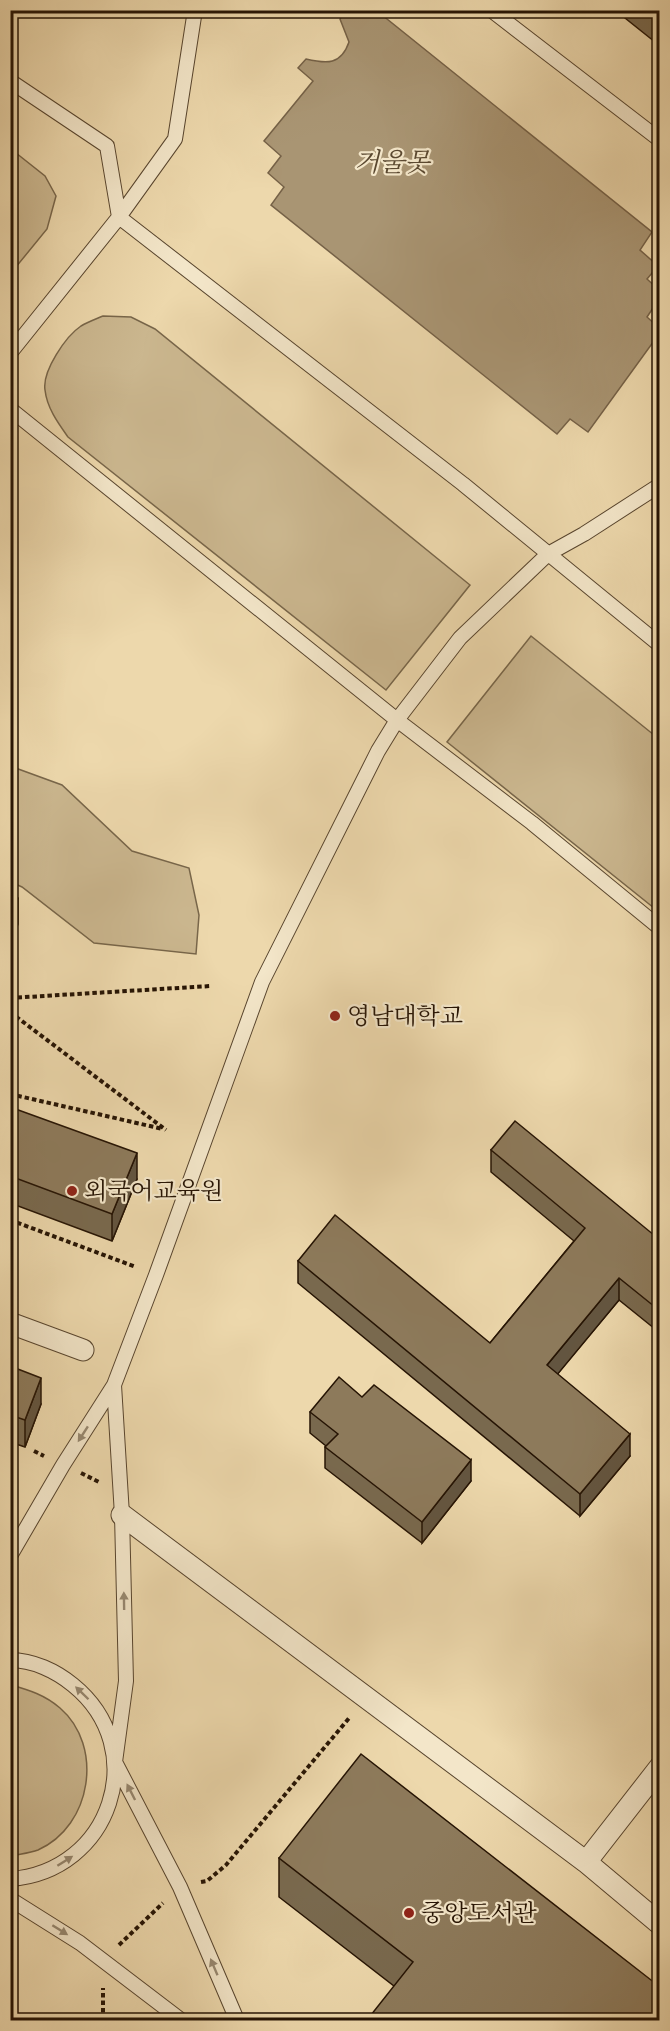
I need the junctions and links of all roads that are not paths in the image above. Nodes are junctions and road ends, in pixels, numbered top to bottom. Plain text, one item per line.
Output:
1 (195, 10) edge
2 (491, 10) edge
3 (10, 81) edge
4 (660, 140) edge
5 (119, 217) junction
6 (10, 353) edge
7 (10, 409) edge
8 (660, 485) edge
9 (548, 554) junction
10 (660, 645) edge
11 (397, 720) junction
12 (660, 928) edge
13 (10, 1323) edge
14 (83, 1350) dead end
15 (114, 1385) junction
16 (122, 1515) junction
17 (10, 1556) edge
18 (10, 1660) edge
19 (115, 1762) junction
20 (660, 1767) edge
21 (586, 1862) junction
22 (10, 1879) edge
23 (10, 1899) edge
24 (660, 1924) edge
25 (181, 2020) edge
26 (237, 2020) edge

1 - 5 lane
2 - 4 lane
3 - 5 lane
5 - 6 lane
5 - 9 lane
7 - 11 lane
8 - 9 lane
9 - 10 lane
9 - 11 lane
11 - 12 lane
11 - 15 lane
13 - 14 street
15 - 16 lane
15 -> 17 lane
19 -> 16 lane
16 - 21 street
19 -> 18 lane
22 -> 19 lane
26 -> 19 lane
20 - 21 street
21 - 24 street
23 -> 25 lane

